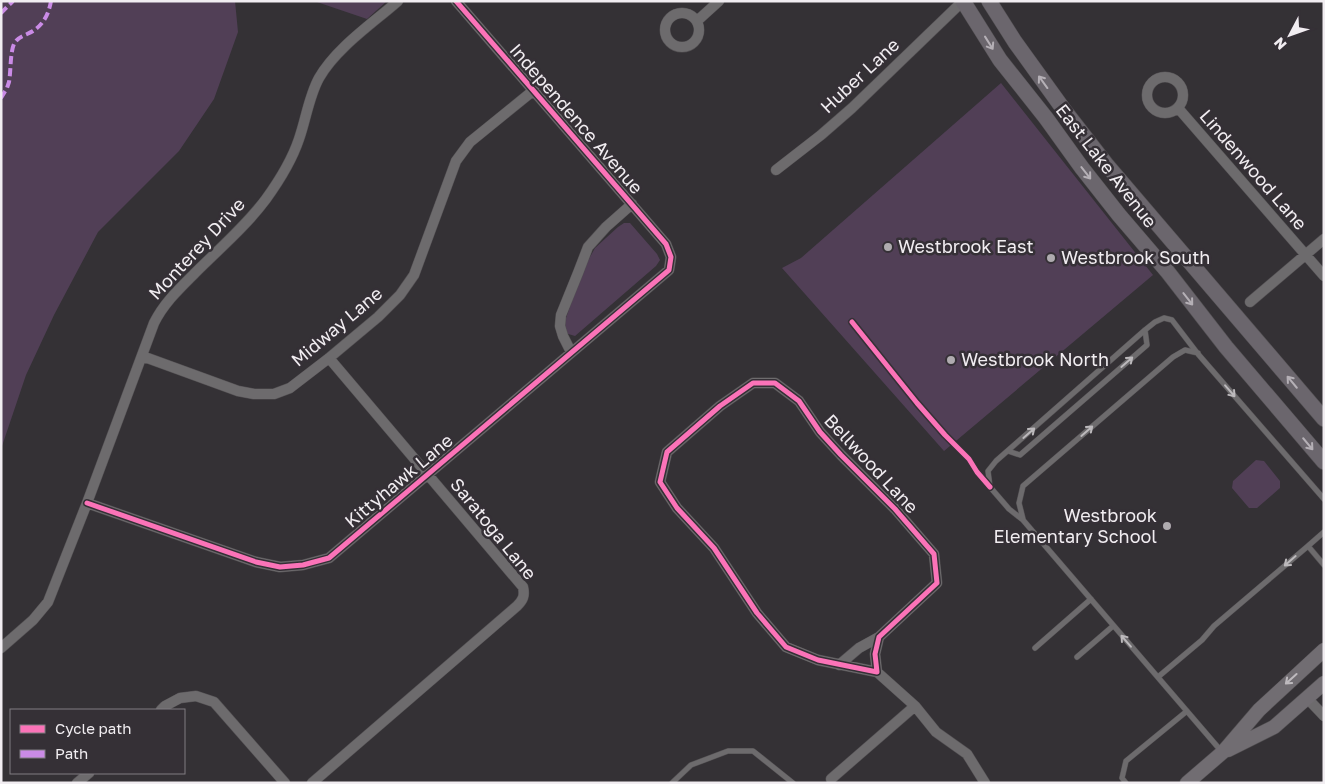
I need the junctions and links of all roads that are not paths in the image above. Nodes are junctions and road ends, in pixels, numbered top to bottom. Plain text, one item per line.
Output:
1 (398, 1) edge
2 (456, 1) edge
3 (719, 1) edge
4 (963, 1) edge
5 (989, 1) edge
6 (697, 21) dead end
7 (534, 90) junction
8 (1178, 108) dead end
9 (776, 170) dead end
10 (632, 204) junction
11 (1324, 239) edge
12 (1305, 255) junction
13 (671, 257) joint
14 (1324, 276) edge
15 (1250, 302) dead end
16 (1145, 330) junction
17 (572, 352) junction
18 (1198, 354) junction
19 (142, 356) junction
20 (329, 358) junction
21 (1324, 419) edge
22 (1008, 451) junction
23 (1324, 462) edge
24 (429, 475) junction
25 (1324, 499) edge
26 (87, 503) junction
27 (1023, 520) junction
28 (1324, 532) edge
29 (1308, 546) junction
30 (1324, 565) edge
31 (1091, 599) junction
32 (1114, 626) junction
33 (879, 637) junction
34 (1, 648) edge
35 (1034, 648) dead end
36 (1324, 650) edge
37 (1077, 657) dead end
38 (839, 665) junction
39 (877, 672) junction
40 (1158, 678) junction
41 (1324, 683) edge
42 (1307, 698) junction
43 (914, 706) junction
44 (163, 709) edge
45 (1187, 711) junction
46 (1324, 716) edge
47 (1223, 752) junction
48 (88, 774) edge
49 (831, 779) dead end
50 (77, 783) edge
51 (285, 783) edge
52 (312, 783) edge
53 (672, 783) edge
54 (793, 783) edge
55 (985, 783) edge
56 (1126, 783) edge
57 (1187, 783) edge

1 - 19 street, Monterey Drive
2 - 7 street, Independence Avenue
3 - 6 street
4 - 9 street, Huber Lane
4 -> 23 main road, East Lake Avenue
21 -> 5 main road, East Lake Avenue
7 - 10 street, Independence Avenue
7 - 20 street, Midway Lane
8 - 12 street, Lindenwood Lane
10 - 13 street, Independence Avenue
10 - 17 street
11 - 12 street
12 - 14 street, Lindenwood Lane
12 - 15 street
13 - 17 street, Kittyhawk Lane
16 - 18 lane
22 -> 16 lane
22 -> 16 lane
17 - 24 street, Kittyhawk Lane
18 -> 25 lane
27 -> 18 lane
19 - 20 street, Midway Lane
19 - 26 street, Monterey Drive
20 - 24 street, Saratoga Lane
22 - 27 lane
24 - 26 street, Kittyhawk Lane
24 - 52 street, Saratoga Lane
26 - 34 street, Monterey Drive
27 - 31 lane
28 - 29 lane
29 - 30 lane
29 -> 40 lane
31 - 32 lane
31 - 35 lane
32 - 37 lane
40 -> 32 lane
33 - 38 street, Bellwood Lane
33 - 38 street, Bellwood Lane
33 - 39 street
36 -> 47 main road
38 - 39 street, Bellwood Lane
39 - 43 street
40 - 45 lane
41 - 42 main road
42 - 46 street
42 - 47 main road
43 - 49 street
43 - 55 street
44 - 51 street
45 - 47 lane
45 - 56 lane
47 - 57 main road
48 - 50 street
53 - 54 lane

